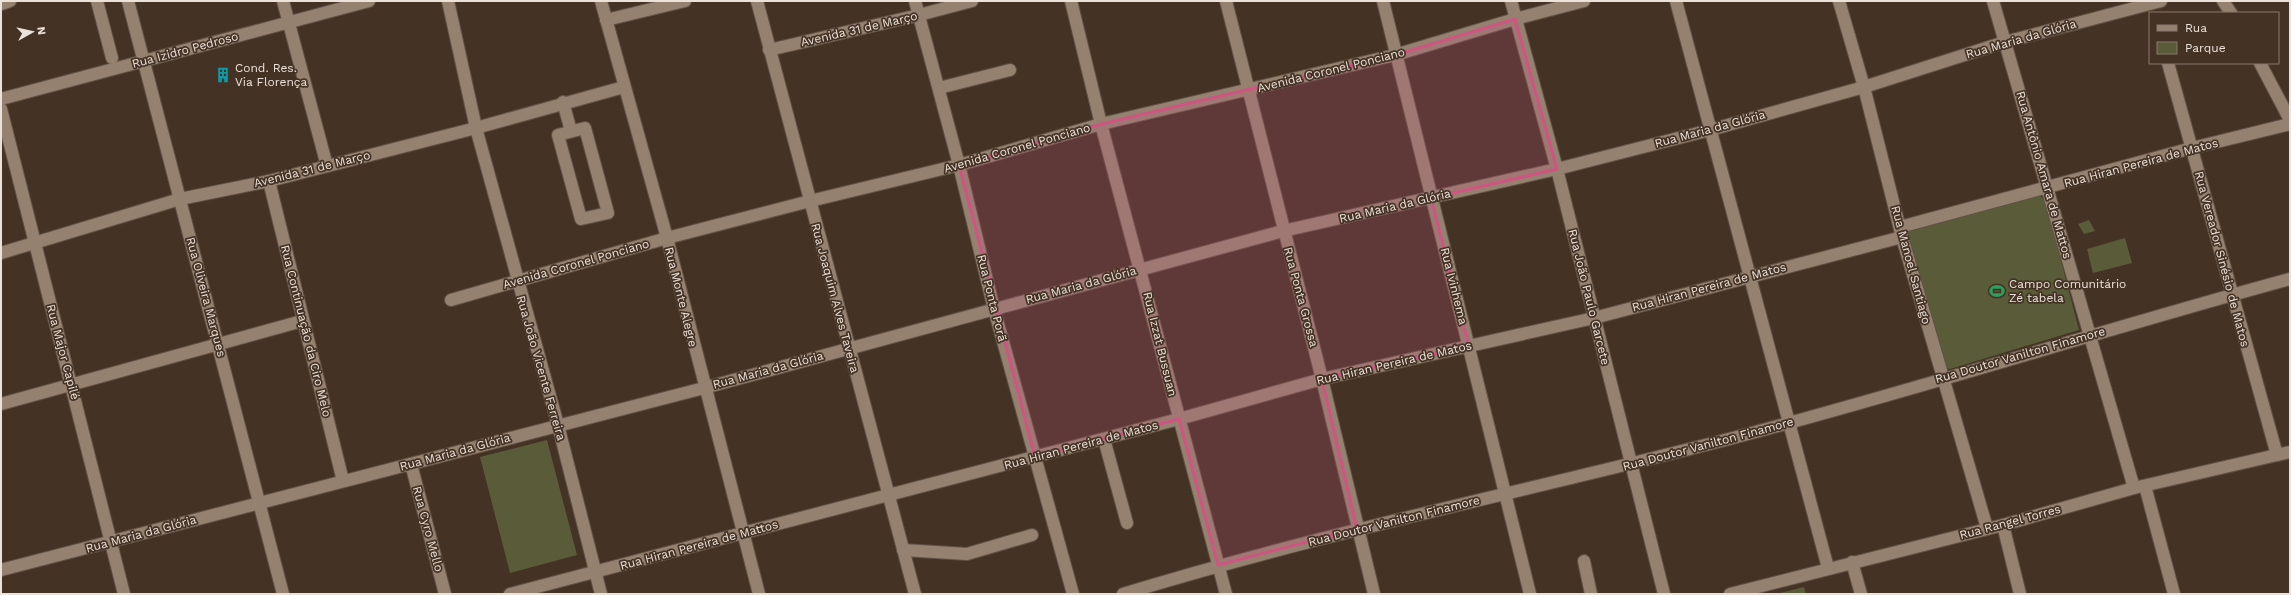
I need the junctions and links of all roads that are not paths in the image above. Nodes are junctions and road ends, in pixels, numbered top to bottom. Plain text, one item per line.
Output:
1 (10, 1) edge
2 (97, 1) edge
3 (128, 1) edge
4 (283, 1) edge
5 (368, 1) edge
6 (448, 1) edge
7 (601, 1) edge
8 (685, 1) edge
9 (757, 1) edge
10 (915, 1) edge
11 (972, 1) edge
12 (1071, 1) edge
13 (1226, 1) edge
14 (1383, 1) edge
15 (1511, 1) edge
16 (1584, 1) edge
17 (1676, 1) edge
18 (1839, 1) edge
19 (1993, 1) edge
20 (2223, 1) edge
21 (1, 4) edge
22 (2154, 5) edge
23 (2230, 12) edge
24 (919, 15) junction
25 (1515, 19) junction
26 (606, 20) junction
27 (289, 22) junction
28 (2005, 42) junction
29 (769, 50) junction
30 (1395, 55) junction
31 (112, 58) dead end
32 (144, 61) junction
33 (2168, 64) edge
34 (2261, 64) edge
35 (1010, 70) dead end
36 (1864, 86) junction
37 (624, 87) junction
38 (939, 88) junction
39 (1248, 90) junction
40 (1, 99) edge
41 (563, 102) junction
42 (1, 109) edge
43 (2290, 120) edge
44 (1101, 124) junction
45 (2290, 124) edge
46 (476, 128) junction
47 (1710, 130) junction
48 (571, 131) junction
49 (2192, 148) junction
50 (959, 165) junction
51 (327, 166) junction
52 (1557, 169) junction
53 (269, 181) junction
54 (2048, 188) junction
55 (1432, 198) junction
56 (180, 199) junction
57 (810, 201) junction
58 (1283, 231) junction
59 (1901, 232) junction
60 (666, 238) junction
61 (34, 244) junction
62 (1, 253) edge
63 (1140, 269) junction
64 (1749, 276) junction
65 (2290, 279) edge
66 (517, 281) junction
67 (2232, 295) junction
68 (451, 300) dead end
69 (994, 308) junction
70 (1594, 318) junction
71 (302, 321) junction
72 (2090, 335) junction
73 (218, 343) junction
74 (1469, 346) junction
75 (849, 348) junction
76 (1942, 378) junction
77 (1322, 379) junction
78 (72, 386) junction
79 (704, 388) junction
80 (1, 404) edge
81 (1179, 419) junction
82 (1788, 423) junction
83 (558, 425) junction
84 (1104, 439) junction
85 (2290, 452) edge
86 (2277, 455) junction
87 (1035, 457) junction
88 (411, 464) junction
89 (1630, 464) junction
90 (343, 481) junction
91 (2140, 487) junction
92 (1504, 494) junction
93 (888, 495) junction
94 (259, 503) junction
95 (1127, 523) dead end
96 (2003, 524) junction
97 (1987, 528) junction
98 (1357, 529) junction
99 (744, 533) junction
100 (1032, 535) dead end
101 (110, 542) junction
102 (903, 550) junction
103 (1584, 561) dead end
104 (1852, 562) junction
105 (1218, 565) junction
106 (1828, 568) junction
107 (1, 570) edge
108 (596, 573) junction
109 (124, 594) edge
110 (283, 594) edge
111 (445, 594) edge
112 (510, 594) edge
113 (601, 594) edge
114 (759, 594) edge
115 (914, 594) edge
116 (1073, 594) edge
117 (1123, 594) edge
118 (1226, 594) edge
119 (1374, 594) edge
120 (1530, 594) edge
121 (1591, 594) edge
122 (1664, 594) edge
123 (1730, 594) edge
124 (1861, 594) edge
125 (2020, 594) edge
126 (2174, 594) edge

1 - 21 street
2 - 31 street
3 - 32 street, Rua Oliveira Marques
4 - 27 street
5 - 27 street, Rua Izidro Pedroso
6 - 46 street, Rua João Vicente Ferreira
7 - 26 street, Rua Monte Alegre
8 - 26 street
9 - 29 street, Rua Joaquim Alves Taveira
10 - 24 street, Rua Ponta Porã
11 - 24 street, Avenida 31 de Março
12 - 44 street, Rua Izzat Bussuan
13 - 39 street, Rua Ponta Grossa
14 - 30 street, Rua Ivinhema
15 - 25 street, Rua João Paulo Garcete
16 - 25 street, Avenida Coronel Ponciano
17 - 47 street
18 - 36 street, Rua Manoel Santiago
19 - 28 street, Rua Antônio Amara de Mattos
20 - 23 street
22 - 28 street, Rua Maria da Glória
24 - 29 street, Avenida 31 de Março
24 - 38 street, Rua Ponta Porã
25 - 30 street, Avenida Coronel Ponciano
25 - 52 street, Rua João Paulo Garcete
26 - 37 street, Rua Monte Alegre
27 - 32 street, Rua Izidro Pedroso
27 - 51 street
28 - 36 street, Rua Maria da Glória
28 - 54 street, Rua Antônio Amara de Mattos
29 - 57 street, Rua Joaquim Alves Taveira
30 - 39 street, Avenida Coronel Ponciano
30 - 55 street, Rua Ivinhema
32 - 40 street, Rua Izidro Pedroso
32 - 56 street, Rua Oliveira Marques
33 - 49 street, Rua Vereador Sinésio de Matos
34 - 43 street
35 - 38 street
36 - 47 street, Rua Maria da Glória
36 - 59 street, Rua Manoel Santiago
37 - 41 street, Avenida 31 de Março
37 - 60 street, Rua Monte Alegre
38 - 50 street, Rua Ponta Porã
39 - 44 street, Avenida Coronel Ponciano
39 - 58 street, Rua Ponta Grossa
41 - 46 street, Avenida 31 de Março
41 - 48 street
42 - 61 street, Rua Major Capilé
44 - 50 street, Avenida Coronel Ponciano
44 - 63 street, Rua Izzat Bussuan
45 - 49 street, Rua Hiran Pereira de Matos
46 - 51 street, Avenida 31 de Março
46 - 66 street, Rua João Vicente Ferreira
47 - 52 street, Rua Maria da Glória
47 - 64 street
48 - 48 street
49 - 54 street, Rua Hiran Pereira de Matos
49 - 67 street, Rua Vereador Sinésio de Matos
50 - 57 street, Avenida Coronel Ponciano
50 - 69 street, Rua Ponta Porã
51 - 53 street, Avenida 31 de Março
52 - 55 street, Rua Maria da Glória
52 - 70 street, Rua João Paulo Garcete
53 - 56 street, Avenida 31 de Março
53 - 71 street, Rua Continuação da Ciro Melo
54 - 59 street, Rua Hiran Pereira de Matos
54 - 72 street, Rua Antônio Amara de Mattos
55 - 58 street, Rua Maria da Glória
55 - 74 street, Rua Ivinhema
56 - 61 street, Avenida 31 de Março
56 - 73 street, Rua Oliveira Marques
57 - 60 street, Avenida Coronel Ponciano
57 - 75 street, Rua Joaquim Alves Taveira
58 - 63 street, Rua Maria da Glória
58 - 77 street, Rua Ponta Grossa
59 - 64 street, Rua Hiran Pereira de Matos
59 - 76 street, Rua Manoel Santiago
60 - 66 street, Avenida Coronel Ponciano
60 - 79 street, Rua Monte Alegre
61 - 62 street, Avenida 31 de Março
61 - 78 street, Rua Major Capilé
63 - 69 street, Rua Maria da Glória
63 - 81 street, Rua Izzat Bussuan
64 - 70 street, Rua Hiran Pereira de Matos
64 - 82 street
65 - 67 street, Rua Doutor Vanilton Finamore
66 - 68 street, Avenida Coronel Ponciano
66 - 83 street, Rua João Vicente Ferreira
67 - 72 street, Rua Doutor Vanilton Finamore
67 - 86 street, Rua Vereador Sinésio de Matos
69 - 75 street, Rua Maria da Glória
69 - 87 street, Rua Ponta Porã
70 - 74 street, Rua Hiran Pereira de Matos
70 - 89 street, Rua João Paulo Garcete
71 - 73 street
71 - 90 street, Rua Continuação da Ciro Melo
72 - 76 street, Rua Doutor Vanilton Finamore
72 - 91 street, Rua Antônio Amara de Mattos
73 - 78 street
73 - 94 street, Rua Oliveira Marques
74 - 77 street, Rua Hiran Pereira de Matos
74 - 92 street, Rua Ivinhema
75 - 79 street, Rua Maria da Glória
75 - 93 street, Rua Joaquim Alves Taveira
76 - 82 street, Rua Doutor Vanilton Finamore
76 - 97 street, Rua Manoel Santiago
77 - 81 street, Rua Hiran Pereira de Matos
77 - 98 street, Rua Ponta Grossa
78 - 80 street
78 - 101 street, Rua Major Capilé
79 - 83 street, Rua Maria da Glória
79 - 99 street, Rua Monte Alegre
81 - 84 street, Rua Hiran Pereira de Matos
81 - 105 street, Rua Izzat Bussuan
82 - 89 street, Rua Doutor Vanilton Finamore
82 - 106 street
83 - 88 street, Rua Maria da Glória
83 - 108 street, Rua João Vicente Ferreira
84 - 87 street, Rua Hiran Pereira de Matos
84 - 95 street
85 - 86 street, Rua Rangel Torres
86 - 91 street, Rua Rangel Torres
87 - 93 street, Rua Hiran Pereira de Matos
87 - 116 street, Rua Ponta Porã
88 - 90 street, Rua Maria da Glória
88 - 111 street, Rua Cyro Mello
89 - 92 street, Rua Doutor Vanilton Finamore
89 - 122 street, Rua João Paulo Garcete
90 - 94 street, Rua Maria da Glória
91 - 96 street, Rua Rangel Torres
91 - 126 street, Rua Antônio Amara de Mattos
92 - 98 street, Rua Doutor Vanilton Finamore
92 - 120 street, Rua Ivinhema
93 - 99 street, Rua Hiran Pereira de Mattos
93 - 102 street, Rua Joaquim Alves Taveira
94 - 101 street, Rua Maria da Glória
94 - 110 street, Rua Oliveira Marques
96 - 97 street, Rua Rangel Torres
96 - 125 street
97 - 104 street, Rua Rangel Torres
98 - 105 street, Rua Doutor Vanilton Finamore
98 - 119 street, Rua Ponta Grossa
99 - 108 street, Rua Hiran Pereira de Mattos
99 - 114 street, Rua Monte Alegre
100 - 102 street
101 - 107 street, Rua Maria da Glória
101 - 109 street, Rua Major Capilé
102 - 115 street, Rua Joaquim Alves Taveira
103 - 121 street
104 - 106 street, Rua Rangel Torres
104 - 124 street
105 - 117 street, Rua Doutor Vanilton Finamore
105 - 118 street, Rua Izzat Bussuan
106 - 123 street, Rua Rangel Torres
108 - 112 street, Rua Hiran Pereira de Mattos
108 - 113 street, Rua João Vicente Ferreira

